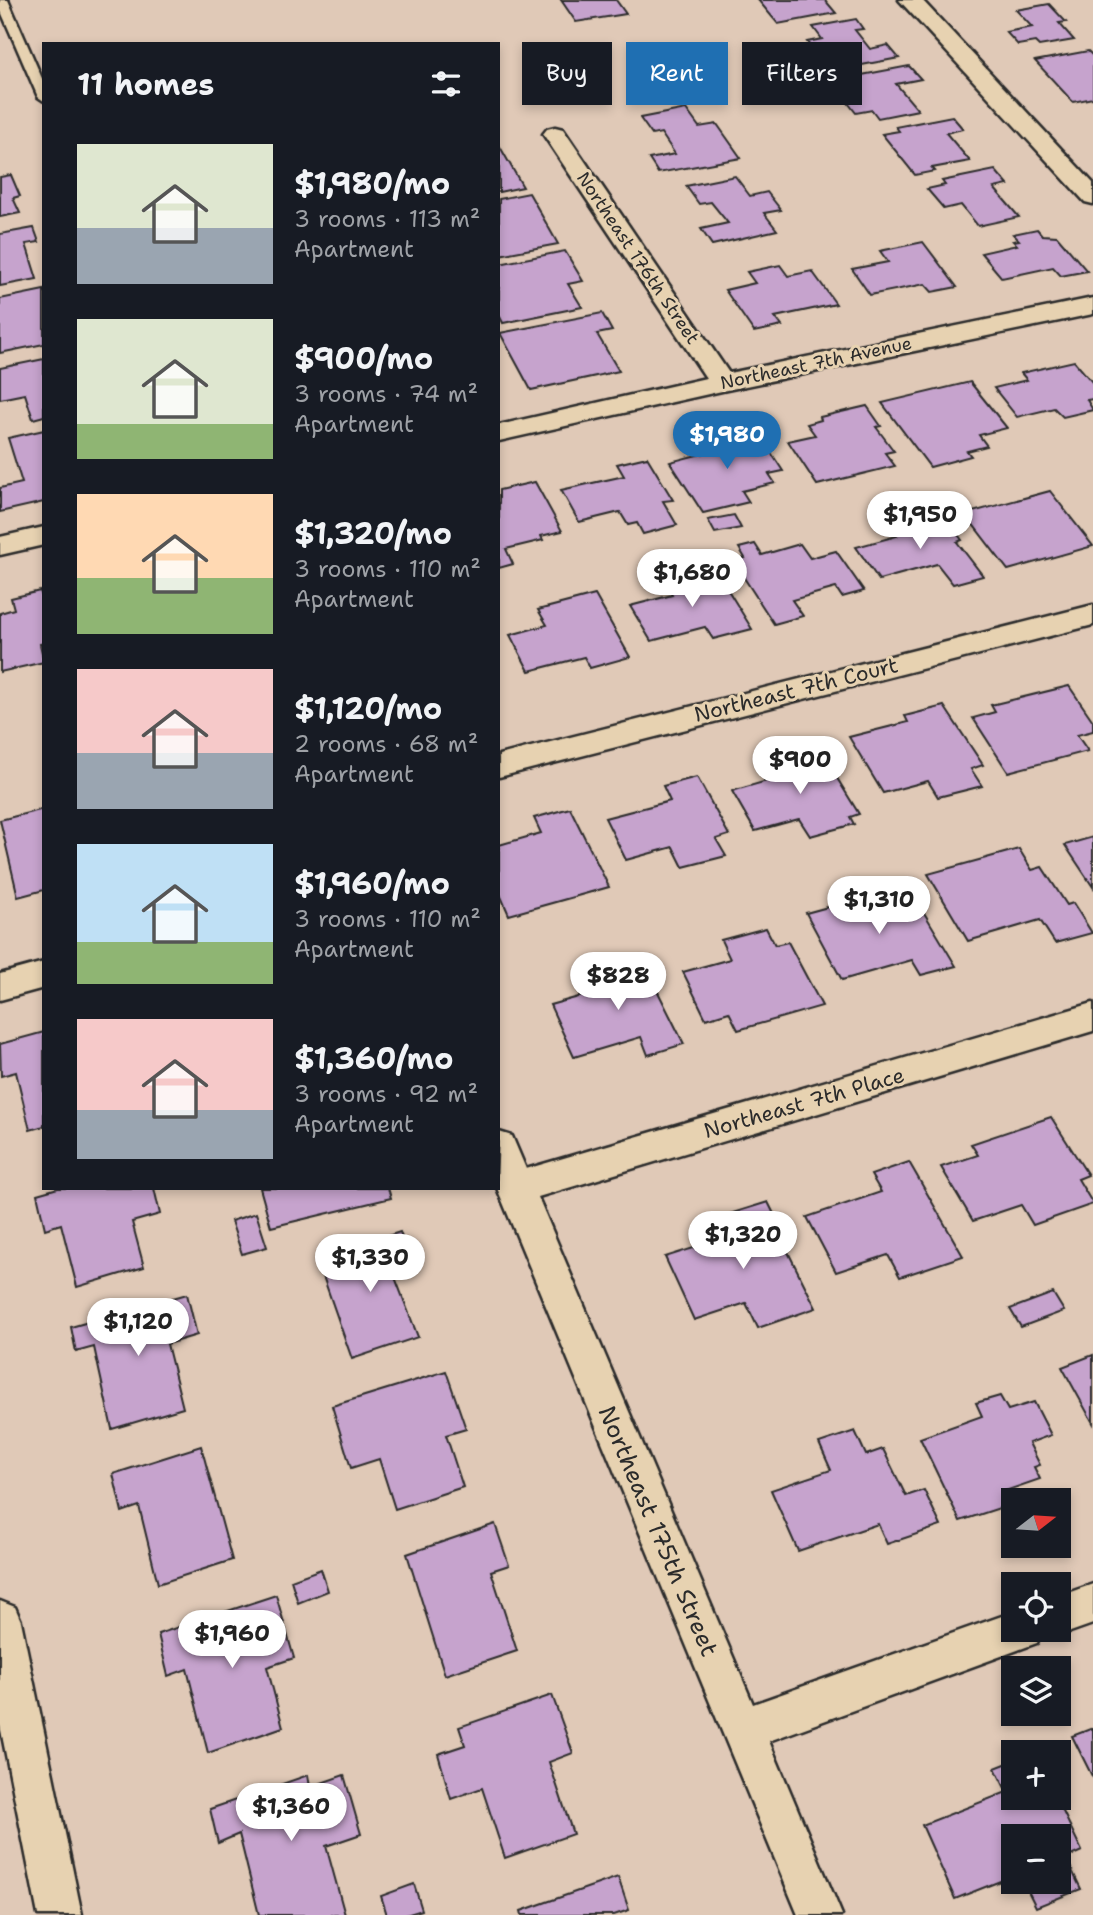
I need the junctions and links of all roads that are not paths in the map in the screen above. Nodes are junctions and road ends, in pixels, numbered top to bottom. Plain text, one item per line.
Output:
1 (2, 0) edge
2 (910, 0) edge
3 (15, 28) junction
4 (0, 32) edge
5 (42, 92) edge
6 (555, 134) dead end
7 (1093, 197) edge
8 (1093, 306) edge
9 (722, 383) junction
10 (500, 433) edge
11 (42, 536) edge
12 (0, 546) edge
13 (1093, 615) edge
14 (500, 766) edge
15 (42, 976) edge
16 (0, 987) edge
17 (1093, 1017) edge
18 (500, 1150) edge
19 (515, 1188) junction
20 (1093, 1604) edge
21 (1071, 1612) edge
22 (0, 1621) edge
23 (1001, 1637) edge
24 (741, 1730) junction
25 (60, 1915) edge
26 (820, 1915) edge

1 - 3 lane
2 - 7 street
3 - 4 lane
3 - 5 lane
6 - 9 street, Northeast 176th Street
8 - 9 street, Northeast 7th Avenue
9 - 10 street, Northeast 7th Avenue
11 - 12 street
13 - 14 street, Northeast 7th Court
15 - 16 street
17 - 19 street, Northeast 7th Place
18 - 19 street, Northeast 175th Street
19 - 24 street, Northeast 175th Street
20 - 21 street
22 - 25 street
23 - 24 street
24 - 26 street, Northeast 175th Street

